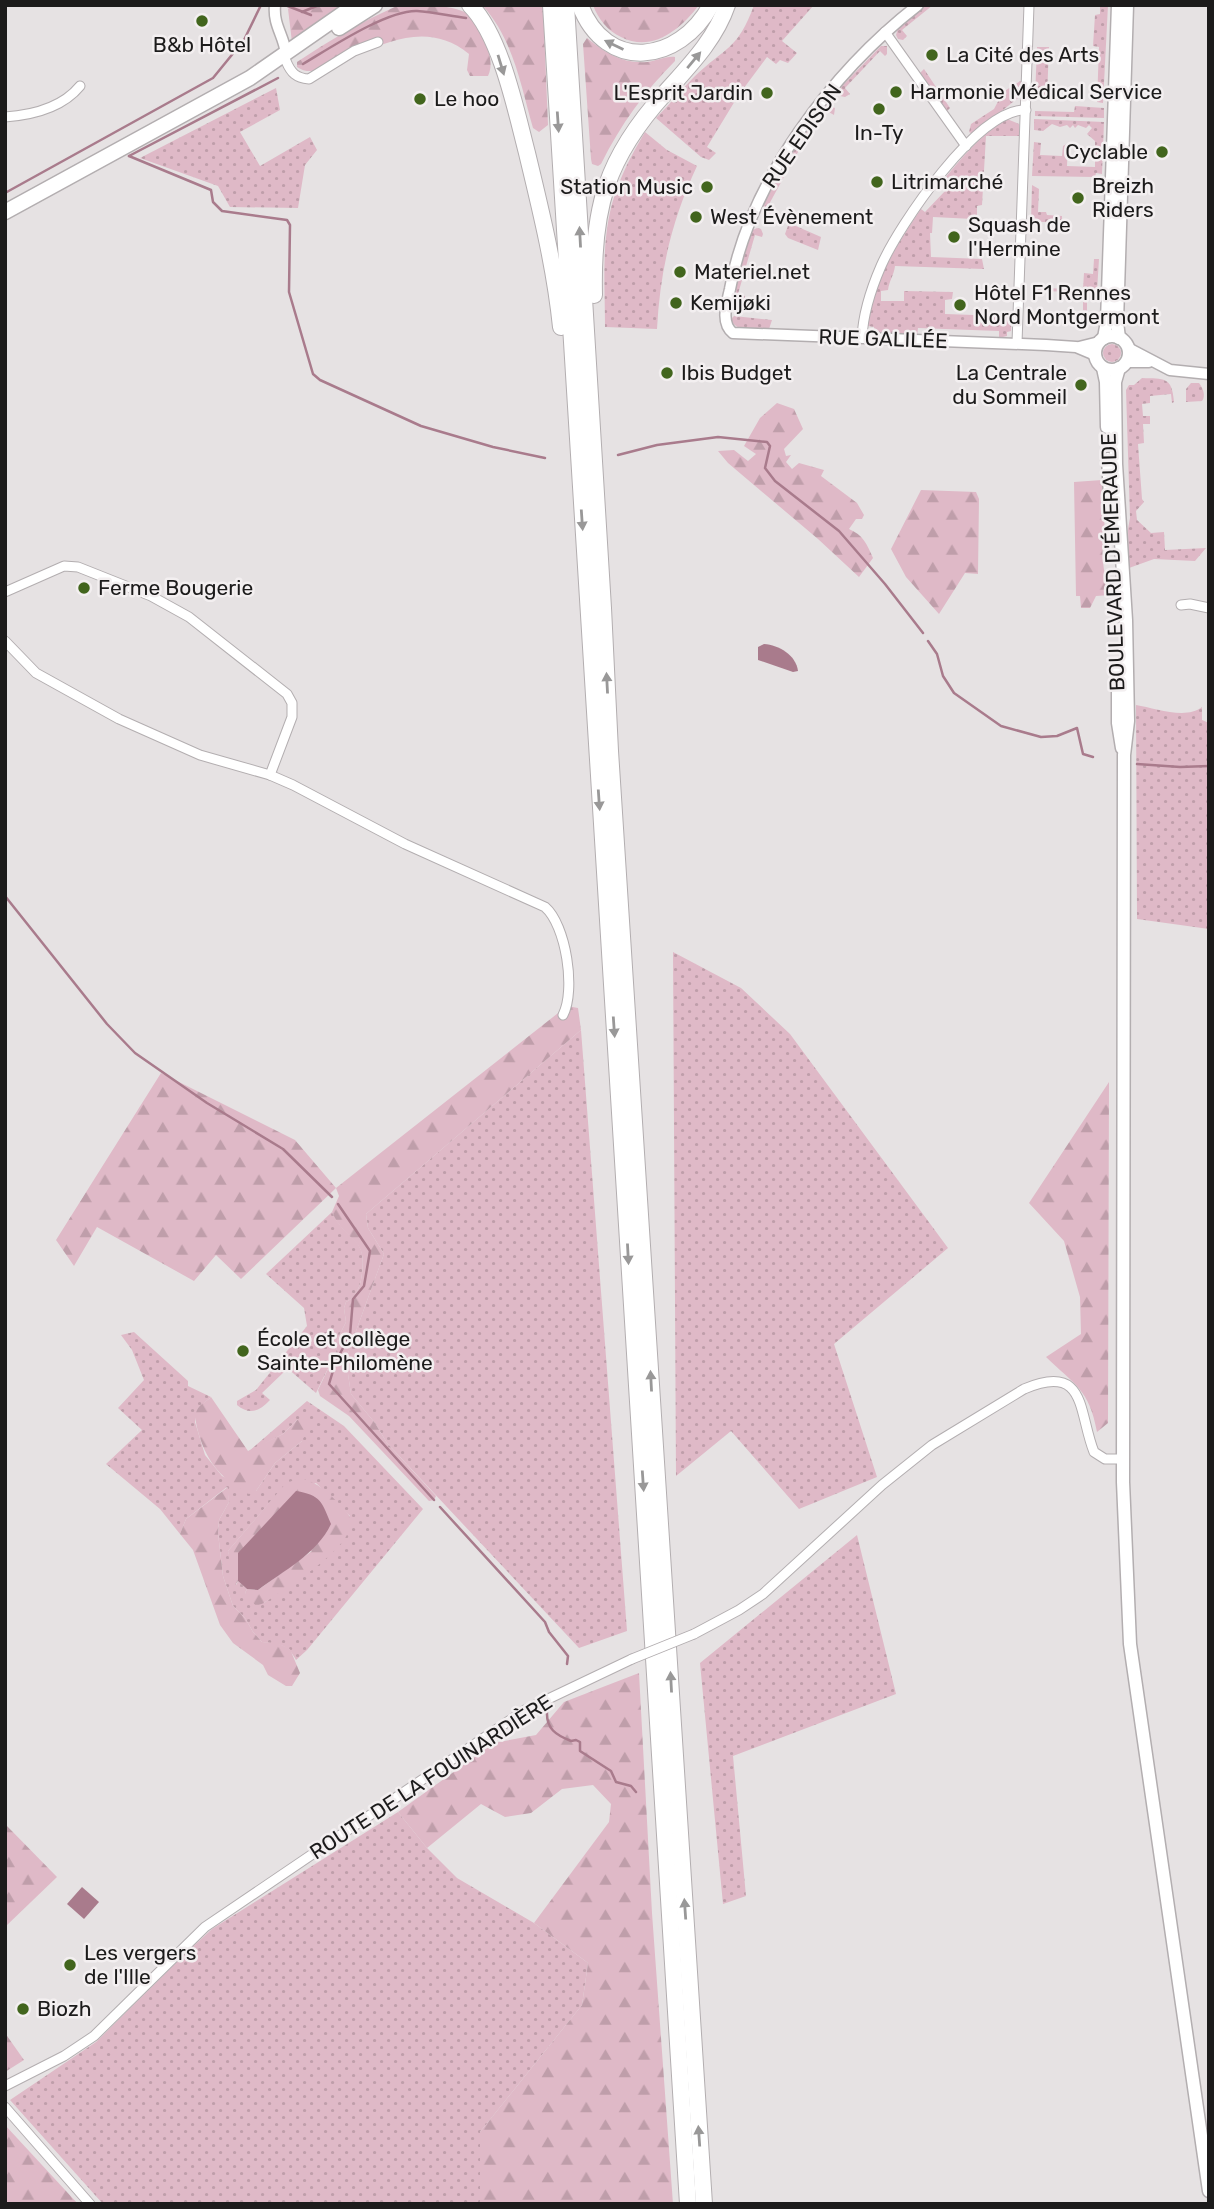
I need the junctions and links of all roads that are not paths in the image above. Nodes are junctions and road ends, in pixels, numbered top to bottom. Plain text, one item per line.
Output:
1 (355, 5) edge
2 (375, 5) edge
3 (470, 5) edge
4 (551, 5) edge
5 (566, 5) edge
6 (580, 5) edge
7 (711, 5) edge
8 (727, 5) edge
9 (918, 5) edge
10 (1029, 5) edge
11 (1118, 5) edge
12 (1127, 5) edge
13 (275, 9) edge
14 (886, 32) junction
15 (378, 41) dead end
16 (286, 58) junction
17 (80, 86) dead end
18 (1026, 110) junction
19 (5, 117) edge
20 (966, 146) junction
21 (5, 212) edge
22 (733, 333) joint
23 (862, 338) junction
24 (1119, 338) junction
25 (1102, 340) junction
26 (1017, 343) junction
27 (1076, 347) junction
28 (1094, 355) junction
29 (1124, 360) junction
30 (1103, 368) junction
31 (1209, 374) edge
32 (586, 452) junction
33 (5, 592) edge
34 (1181, 605) dead end
35 (1209, 608) edge
36 (5, 641) edge
37 (1124, 755) junction
38 (270, 775) junction
39 (563, 1014) dead end
40 (1123, 1459) junction
41 (5, 2086) edge
42 (5, 2107) edge
43 (1209, 2191) edge
44 (90, 2204) edge
45 (688, 2204) edge
46 (704, 2204) edge

1 - 16 main road
2 - 16 main road
3 -> 32 highway
4 -> 32 highway
32 -> 5 highway
7 -> 6 highway
32 -> 8 highway
9 - 14 street, RUE EDISON
10 - 18 street
11 - 25 main road
12 - 24 main road
13 - 16 street
14 - 20 street
14 - 22 street, RUE EDISON
15 - 16 street
16 - 21 main road
17 - 19 street
18 - 20 street
18 - 26 street
20 - 23 street
22 - 23 street, RUE GALILÉE
23 - 26 street, RUE GALILÉE
24 - 25 main road
24 - 29 main road
25 - 27 street, RUE GALILÉE
25 - 28 main road
26 - 27 street, RUE GALILÉE
27 - 28 street, RUE GALILÉE
28 - 30 main road
29 - 30 main road
29 - 31 street
29 - 37 main road
30 - 37 main road, BOULEVARD D'ÉMERAUDE
32 -> 45 highway
46 -> 32 highway
33 - 38 street
34 - 35 street
36 - 38 street
37 - 40 main road
38 - 39 street
40 - 41 street, ROUTE DE LA FOUINARDIÈRE, bridge
40 - 43 main road
42 - 44 street

